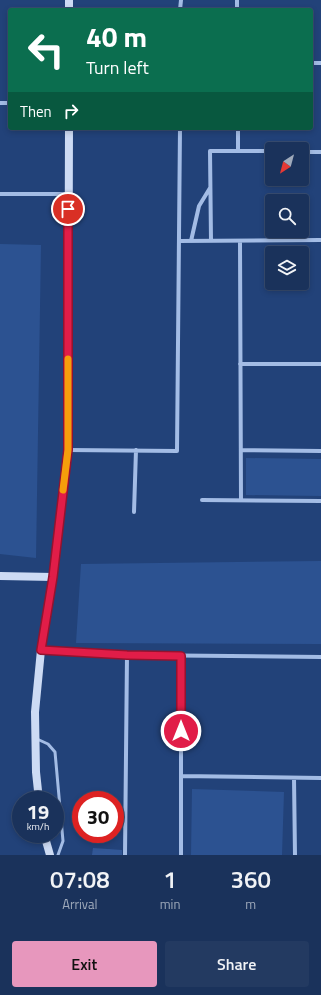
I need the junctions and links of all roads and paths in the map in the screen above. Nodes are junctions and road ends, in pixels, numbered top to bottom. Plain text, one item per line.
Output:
1 (68, 130) edge
2 (180, 130) edge
3 (238, 130) edge
4 (238, 151) junction
5 (265, 151) edge
6 (309, 152) edge
7 (321, 152) edge
8 (211, 187) junction
9 (0, 194) edge
10 (68, 194) junction
11 (321, 240) edge
12 (179, 241) junction
13 (191, 241) junction
14 (211, 241) junction
15 (240, 241) junction
16 (240, 364) junction
17 (321, 364) edge
18 (68, 450) junction
19 (136, 450) junction
20 (241, 450) junction
21 (321, 451) edge
22 (202, 500) dead end
23 (241, 500) junction
24 (321, 501) edge
25 (134, 512) dead end
26 (0, 576) edge
27 (53, 577) junction
28 (41, 650) junction
29 (127, 655) junction
30 (181, 656) junction
31 (321, 657) edge
32 (35, 738) junction
33 (181, 776) junction
34 (294, 778) junction
35 (321, 778) edge
36 (38, 791) edge
37 (47, 843) edge
38 (50, 855) edge
39 (58, 855) edge
40 (125, 855) edge
41 (181, 855) edge
42 (295, 855) edge

1 - 10 street
2 - 12 street
3 - 4 street
4 - 5 street
4 - 8 street
6 - 7 street
8 - 13 street
8 - 14 street
9 - 10 street
10 - 18 street
11 - 15 street
12 - 13 street
12 - 19 street
13 - 14 street
14 - 15 street
15 - 16 street
16 - 17 street
16 - 20 street
18 - 19 street
18 - 27 street
19 - 25 street
20 - 21 street
20 - 23 street
22 - 23 street
23 - 24 street
26 - 27 street
27 - 28 street
28 - 29 street
28 - 32 street
29 - 30 street
29 - 40 street
30 - 31 street
30 - 33 street
32 - 36 street
32 - 39 lane
33 - 34 street
33 - 41 street
34 - 35 street
34 - 42 street
37 - 38 street

